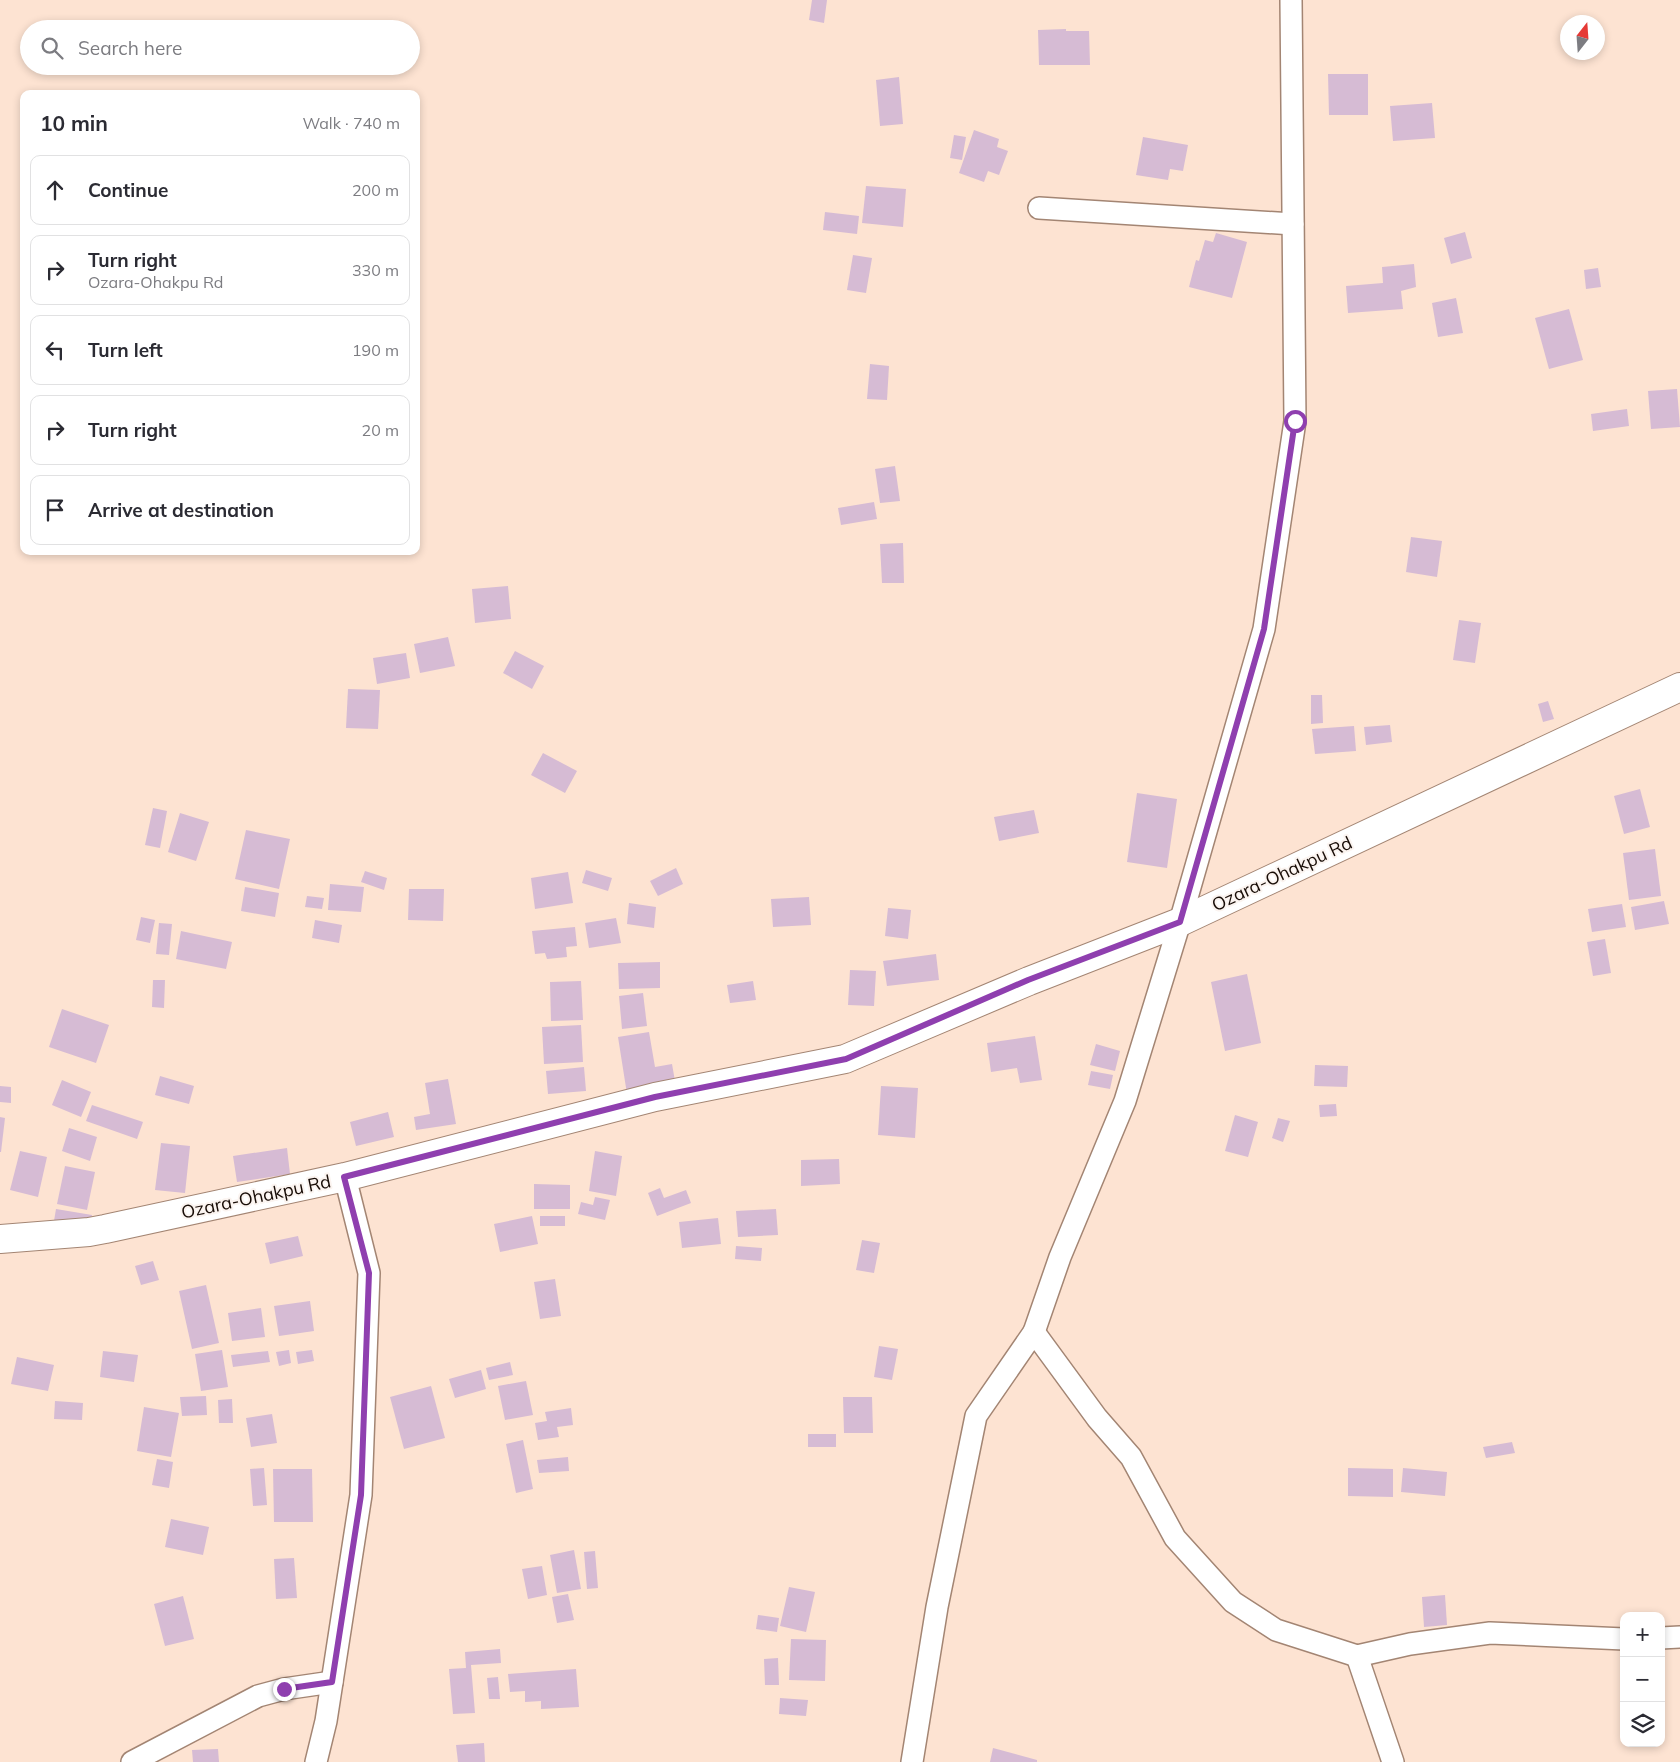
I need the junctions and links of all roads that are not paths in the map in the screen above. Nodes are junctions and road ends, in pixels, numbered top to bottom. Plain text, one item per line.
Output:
1 (1291, 0) edge
2 (1039, 208) dead end
3 (1293, 224) junction
4 (1680, 687) edge
5 (1180, 922) junction
6 (344, 1177) junction
7 (0, 1240) edge
8 (1034, 1332) junction
9 (1680, 1637) edge
10 (1665, 1638) edge
11 (1620, 1640) edge
12 (1357, 1656) junction
13 (332, 1682) junction
14 (132, 1762) edge
15 (316, 1762) edge
16 (912, 1762) edge
17 (1393, 1762) edge

1 - 3 street
2 - 3 street
3 - 5 street
4 - 5 main road, Ozara-Ohakpu Rd
5 - 6 main road, Ozara-Ohakpu Rd
5 - 8 street
6 - 7 main road, Ozara-Ohakpu Rd
6 - 13 street
8 - 12 street
8 - 16 street
9 - 10 street
11 - 12 street
12 - 17 street
13 - 14 street
13 - 15 street

